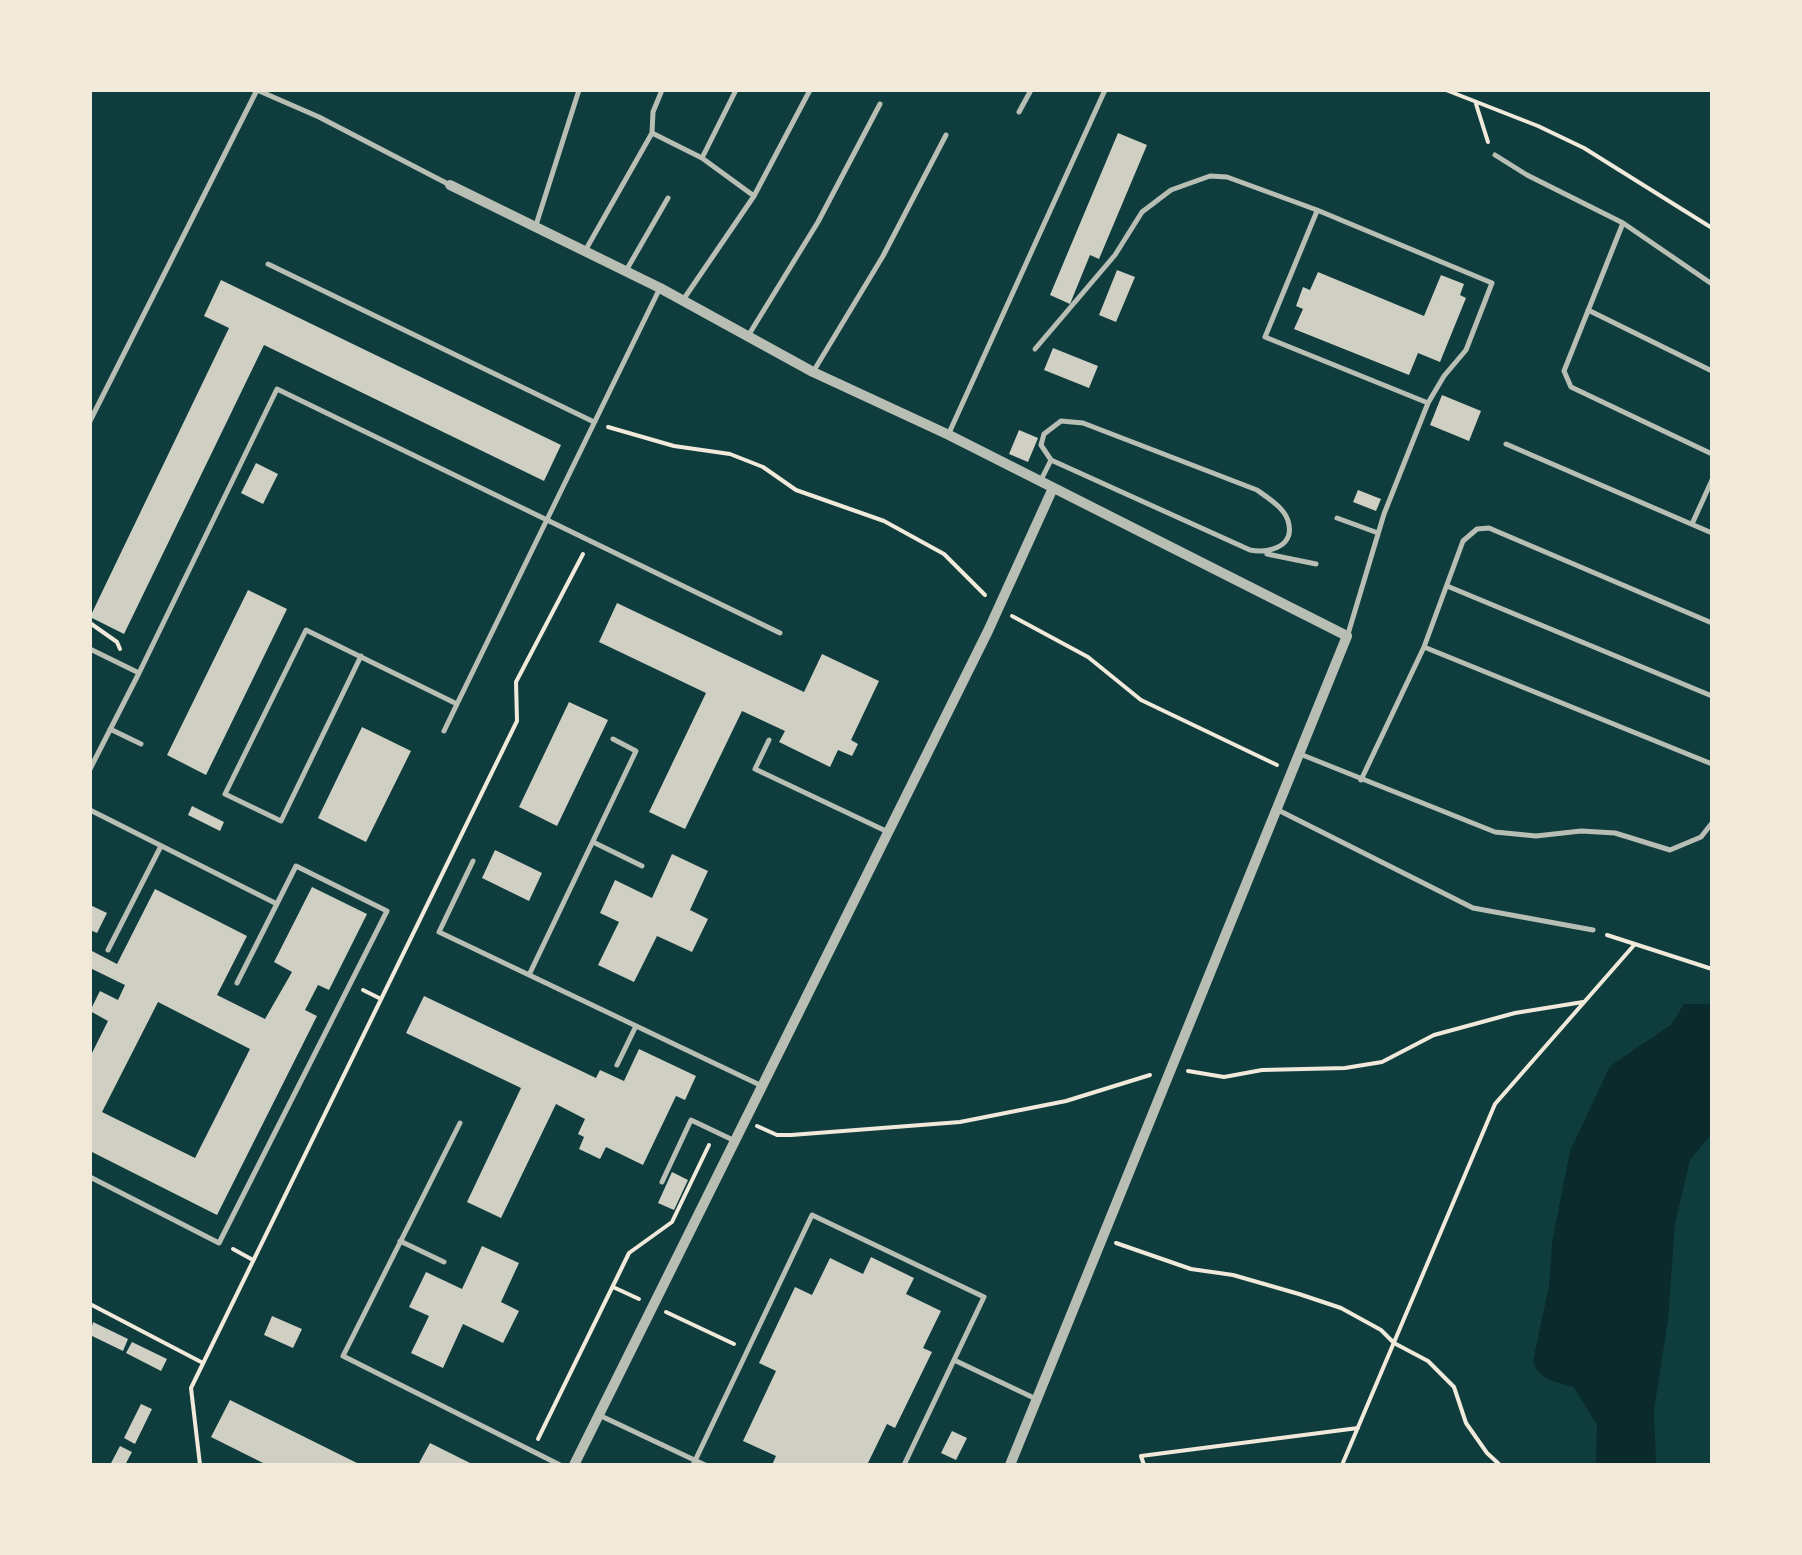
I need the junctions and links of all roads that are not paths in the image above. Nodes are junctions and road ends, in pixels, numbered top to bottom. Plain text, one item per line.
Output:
1 (257, 90) edge
2 (580, 90) edge
3 (662, 90) edge
4 (736, 90) edge
5 (810, 90) edge
6 (1031, 90) edge
7 (1105, 90) edge
8 (880, 104) dead end
9 (1019, 112) dead end
10 (652, 134) junction
11 (946, 135) dead end
12 (1495, 155) road end
13 (702, 158) junction
14 (450, 185) joint
15 (754, 196) junction
16 (668, 198) dead end
17 (1317, 210) junction
18 (1623, 223) junction
19 (536, 227) junction
20 (586, 251) junction
21 (268, 264) dead end
22 (626, 271) junction
23 (1712, 284) edge
24 (660, 288) junction
25 (683, 300) junction
26 (1588, 310) junction
27 (748, 336) junction
28 (1034, 349) dead end
29 (1712, 371) edge
30 (813, 372) junction
31 (1428, 403) junction
32 (90, 421) edge
33 (594, 422) junction
34 (948, 434) junction
35 (1506, 444) dead end
36 (1712, 454) edge
37 (1050, 460) junction
38 (1712, 480) edge
39 (1040, 482) junction
40 (1053, 488) junction
41 (1337, 518) dead end
42 (547, 520) junction
43 (1692, 524) junction
44 (1712, 533) edge
45 (1378, 534) junction
46 (1264, 553) junction
47 (1316, 564) dead end
48 (1446, 586) junction
49 (1712, 623) edge
50 (780, 633) dead end
51 (1348, 636) junction
52 (90, 648) edge
53 (1424, 648) junction
54 (361, 656) junction
55 (139, 672) junction
56 (1712, 696) edge
57 (458, 704) junction
58 (110, 729) junction
59 (444, 731) dead end
60 (612, 739) dead end
61 (769, 740) dead end
62 (141, 744) dead end
63 (1300, 754) junction
64 (1712, 764) edge
65 (90, 769) edge
66 (1361, 780) junction
67 (90, 810) edge
68 (1278, 810) junction
69 (1712, 823) edge
70 (888, 832) junction
71 (592, 842) junction
72 (161, 846) junction
73 (473, 861) dead end
74 (642, 866) dead end
75 (277, 904) junction
76 (1592, 930) road end
77 (108, 950) dead end
78 (529, 975) junction
79 (237, 983) dead end
80 (636, 1026) junction
81 (617, 1065) dead end
82 (762, 1086) junction
83 (460, 1123) dead end
84 (733, 1140) junction
85 (90, 1178) edge
86 (662, 1182) dead end
87 (400, 1241) junction
88 (444, 1262) dead end
89 (954, 1360) junction
90 (1037, 1400) junction
91 (599, 1414) junction
92 (694, 1463) edge
93 (560, 1465) edge
94 (574, 1465) edge
95 (704, 1465) edge
96 (904, 1465) edge
97 (1010, 1465) edge

1 - 14 lane
1 - 32 lane
2 - 19 lane
3 - 10 lane
4 - 13 lane
5 - 15 lane
6 - 9 lane
7 - 34 lane
8 - 27 lane
10 - 13 lane
10 - 20 lane
11 - 30 lane
12 - 18 lane
13 - 15 lane
14 - 19 street
15 - 25 lane
16 - 22 lane
17 - 28 lane
17 - 31 lane
17 - 31 lane
18 - 23 lane
18 - 26 lane
19 - 20 street
20 - 22 street
21 - 33 lane
22 - 24 street
24 - 25 street
24 - 33 lane
25 - 27 street
26 - 29 lane
26 - 36 lane
27 - 30 street
30 - 34 street
31 - 45 lane
33 - 42 lane
34 - 39 street
35 - 43 lane
37 - 39 lane
37 - 46 lane
37 - 46 lane
38 - 43 lane
39 - 40 street
40 - 51 street
40 - 70 street
41 - 45 lane
42 - 50 lane
42 - 55 lane
42 - 57 lane
43 - 44 lane
45 - 51 lane
46 - 47 lane
48 - 49 lane
48 - 53 lane
48 - 56 lane
51 - 63 street
52 - 55 lane
53 - 64 lane
53 - 66 lane
54 - 54 lane
54 - 57 lane
55 - 58 lane
57 - 59 lane
58 - 62 lane
58 - 65 lane
60 - 71 lane
61 - 70 lane
63 - 66 lane
63 - 68 street
66 - 69 lane
67 - 72 lane
68 - 76 lane
68 - 90 street
70 - 82 street
71 - 74 lane
71 - 78 lane
72 - 75 lane
72 - 77 lane
73 - 78 lane
75 - 79 lane
75 - 85 lane
78 - 80 lane
80 - 81 lane
80 - 82 lane
82 - 84 street
83 - 87 lane
84 - 86 lane
84 - 91 street
87 - 88 lane
87 - 93 lane
89 - 90 lane
89 - 92 lane
89 - 96 lane
90 - 97 street
91 - 92 lane
91 - 94 street
92 - 95 lane

